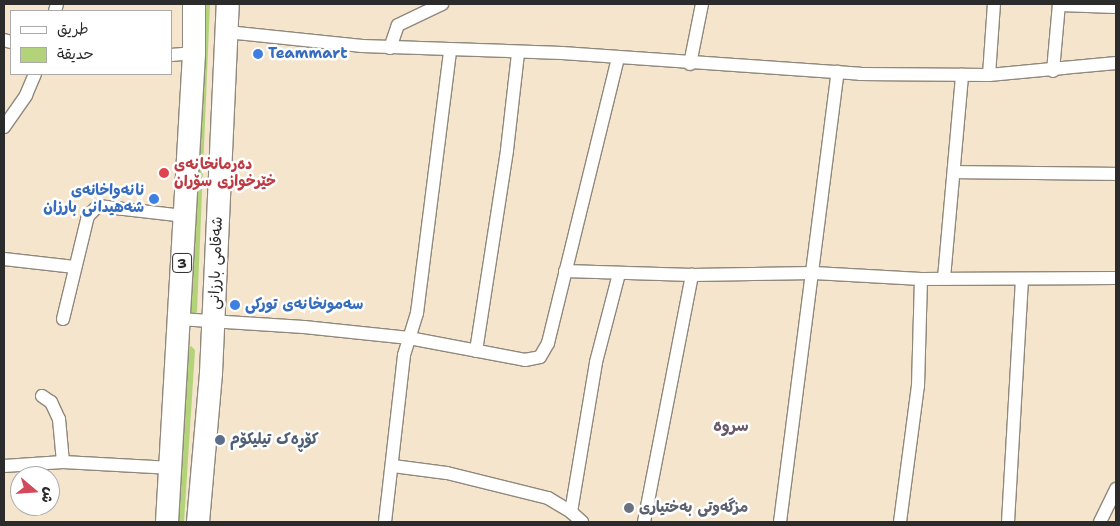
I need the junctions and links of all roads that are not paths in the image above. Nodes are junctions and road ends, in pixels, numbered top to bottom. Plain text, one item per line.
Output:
1 (194, 4) edge
2 (228, 4) edge
3 (442, 4) edge
4 (702, 4) edge
5 (994, 4) edge
6 (1059, 4) edge
7 (1116, 8) edge
8 (227, 32) junction
9 (390, 48) junction
10 (450, 50) junction
11 (194, 53) junction
12 (518, 53) junction
13 (172, 55) edge
14 (618, 58) junction
15 (1116, 63) edge
16 (690, 64) junction
17 (1053, 71) junction
18 (838, 72) junction
19 (35, 75) edge
20 (962, 75) junction
21 (989, 75) junction
22 (4, 128) edge
23 (955, 172) junction
24 (1116, 174) edge
25 (185, 216) junction
26 (4, 259) edge
27 (76, 267) junction
28 (565, 271) junction
29 (814, 273) junction
30 (619, 274) junction
31 (692, 275) junction
32 (944, 278) junction
33 (1116, 278) edge
34 (921, 279) junction
35 (1022, 279) junction
36 (63, 319) dead end
37 (178, 319) junction
38 (213, 322) junction
39 (409, 338) junction
40 (476, 351) junction
41 (42, 396) dead end
42 (63, 462) junction
43 (4, 466) edge
44 (393, 466) junction
45 (172, 468) junction
46 (1116, 489) edge
47 (571, 512) junction
48 (167, 522) edge
49 (198, 522) edge
50 (385, 522) edge
51 (582, 522) edge
52 (644, 522) edge
53 (780, 522) edge
54 (900, 522) edge
55 (1008, 522) edge
56 (1100, 522) edge

1 - 11 highway, 3
2 - 8 highway, شەقامی بارزانی
3 - 9 street
4 - 16 street
5 - 21 street
6 - 7 street
6 - 17 street
8 - 9 street
8 - 38 highway, شەقامی بارزانی
9 - 10 street
10 - 12 street
10 - 39 street
11 - 13 street
11 - 25 highway, 3
12 - 14 street
12 - 40 street
14 - 16 street
14 - 28 street
15 - 17 street
16 - 18 street
17 - 21 street
18 - 20 street
18 - 29 street
19 - 22 street
20 - 21 street
20 - 23 street
23 - 24 street
23 - 32 street
25 - 27 street
25 - 37 highway, 3
26 - 27 street
27 - 36 street
28 - 30 street
28 - 40 street
29 - 31 street
29 - 34 street
29 - 53 street
30 - 31 street
30 - 47 street
31 - 52 street
32 - 34 street
32 - 35 street
33 - 35 street
34 - 54 street
35 - 55 street
37 - 38 street
37 - 45 highway, 3
38 - 39 street
38 - 49 highway, شەقامی بارزانی
39 - 40 street
39 - 44 street
41 - 42 street
42 - 43 street
42 - 45 street
44 - 47 street
44 - 50 street
45 - 48 highway, 3
46 - 56 street
47 - 51 street

